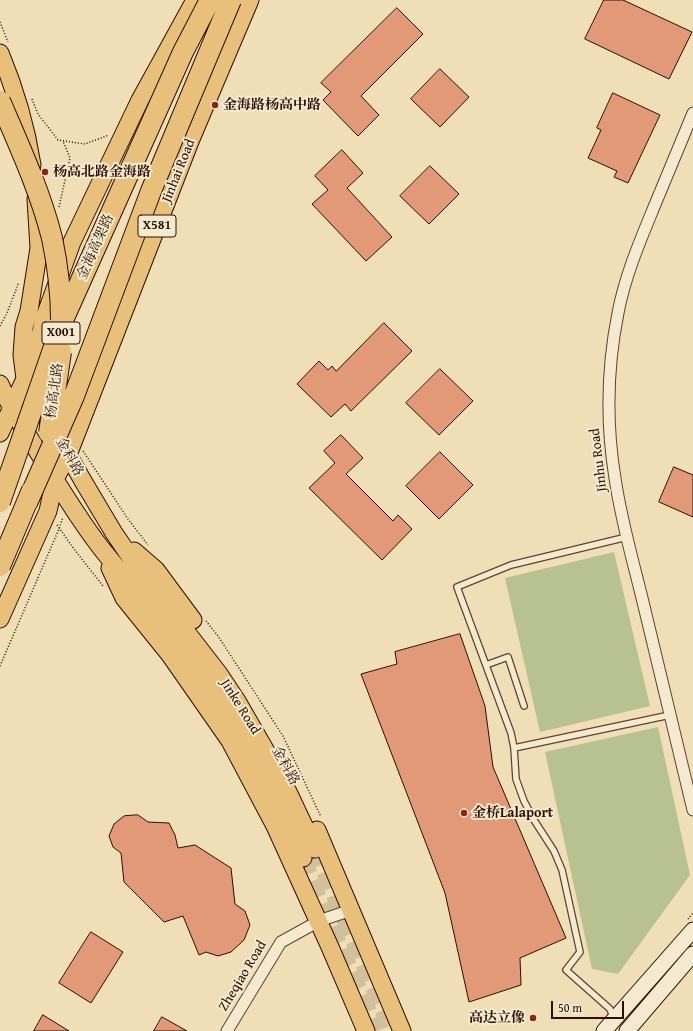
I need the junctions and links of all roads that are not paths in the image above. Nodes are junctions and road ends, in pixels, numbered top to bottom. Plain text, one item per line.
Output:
1 (195, 0) edge
2 (210, 0) edge
3 (231, 0) edge
4 (250, 0) edge
5 (4, 48) edge
6 (0, 100) edge
7 (693, 113) edge
8 (25, 379) junction
9 (0, 384) edge
10 (11, 408) junction
11 (0, 433) edge
12 (68, 455) junction
13 (55, 479) junction
14 (0, 502) edge
15 (27, 503) junction
16 (114, 534) junction
17 (627, 537) junction
18 (101, 548) junction
19 (0, 566) edge
20 (141, 584) junction
21 (0, 619) edge
22 (486, 666) junction
23 (524, 706) dead end
24 (670, 715) junction
25 (514, 748) junction
26 (693, 810) edge
27 (309, 854) tunnel mouth
28 (351, 910) junction
29 (319, 921) junction
30 (693, 930) edge
31 (693, 954) edge
32 (614, 1019) junction
33 (227, 1031) edge
34 (366, 1031) edge
35 (402, 1031) edge
36 (604, 1031) edge
37 (627, 1031) edge

1 - 8 main road
2 - 14 highway, 金海高架路, bridge
3 - 15 highway, bridge
4 - 12 main road, Jinhai Road / X581
5 - 8 main road, X001
6 - 15 highway, 杨高北路 / X001, bridge
7 - 17 street, Jinhu Road
8 - 10 main road
8 - 12 main road, 金科路
9 - 10 main road
10 - 11 main road
10 - 13 main road, 金科路
12 - 13 main road, Jinhai Road
12 - 16 main road, 金科路
13 - 18 main road, 金科路
13 - 21 main road, Jinhai Road
15 - 19 highway, 杨高北路 / X001, bridge
16 - 20 main road, 金科路
16 - 28 main road, 金科路
17 - 22 lane
17 - 24 street, Jinhu Road
18 - 20 main road, 金科路
18 - 29 main road, 金科路
20 - 27 main road, Jinke Road
22 - 23 lane
22 - 25 lane
24 - 25 lane
24 - 26 street, Jinhu Road
25 - 32 lane
28 - 29 street, Zheqiao Road
28 - 35 main road, 金科路
29 - 33 street, Zheqiao Road
29 - 34 main road, 金科路
30 - 32 street
31 - 37 street
32 - 36 street

